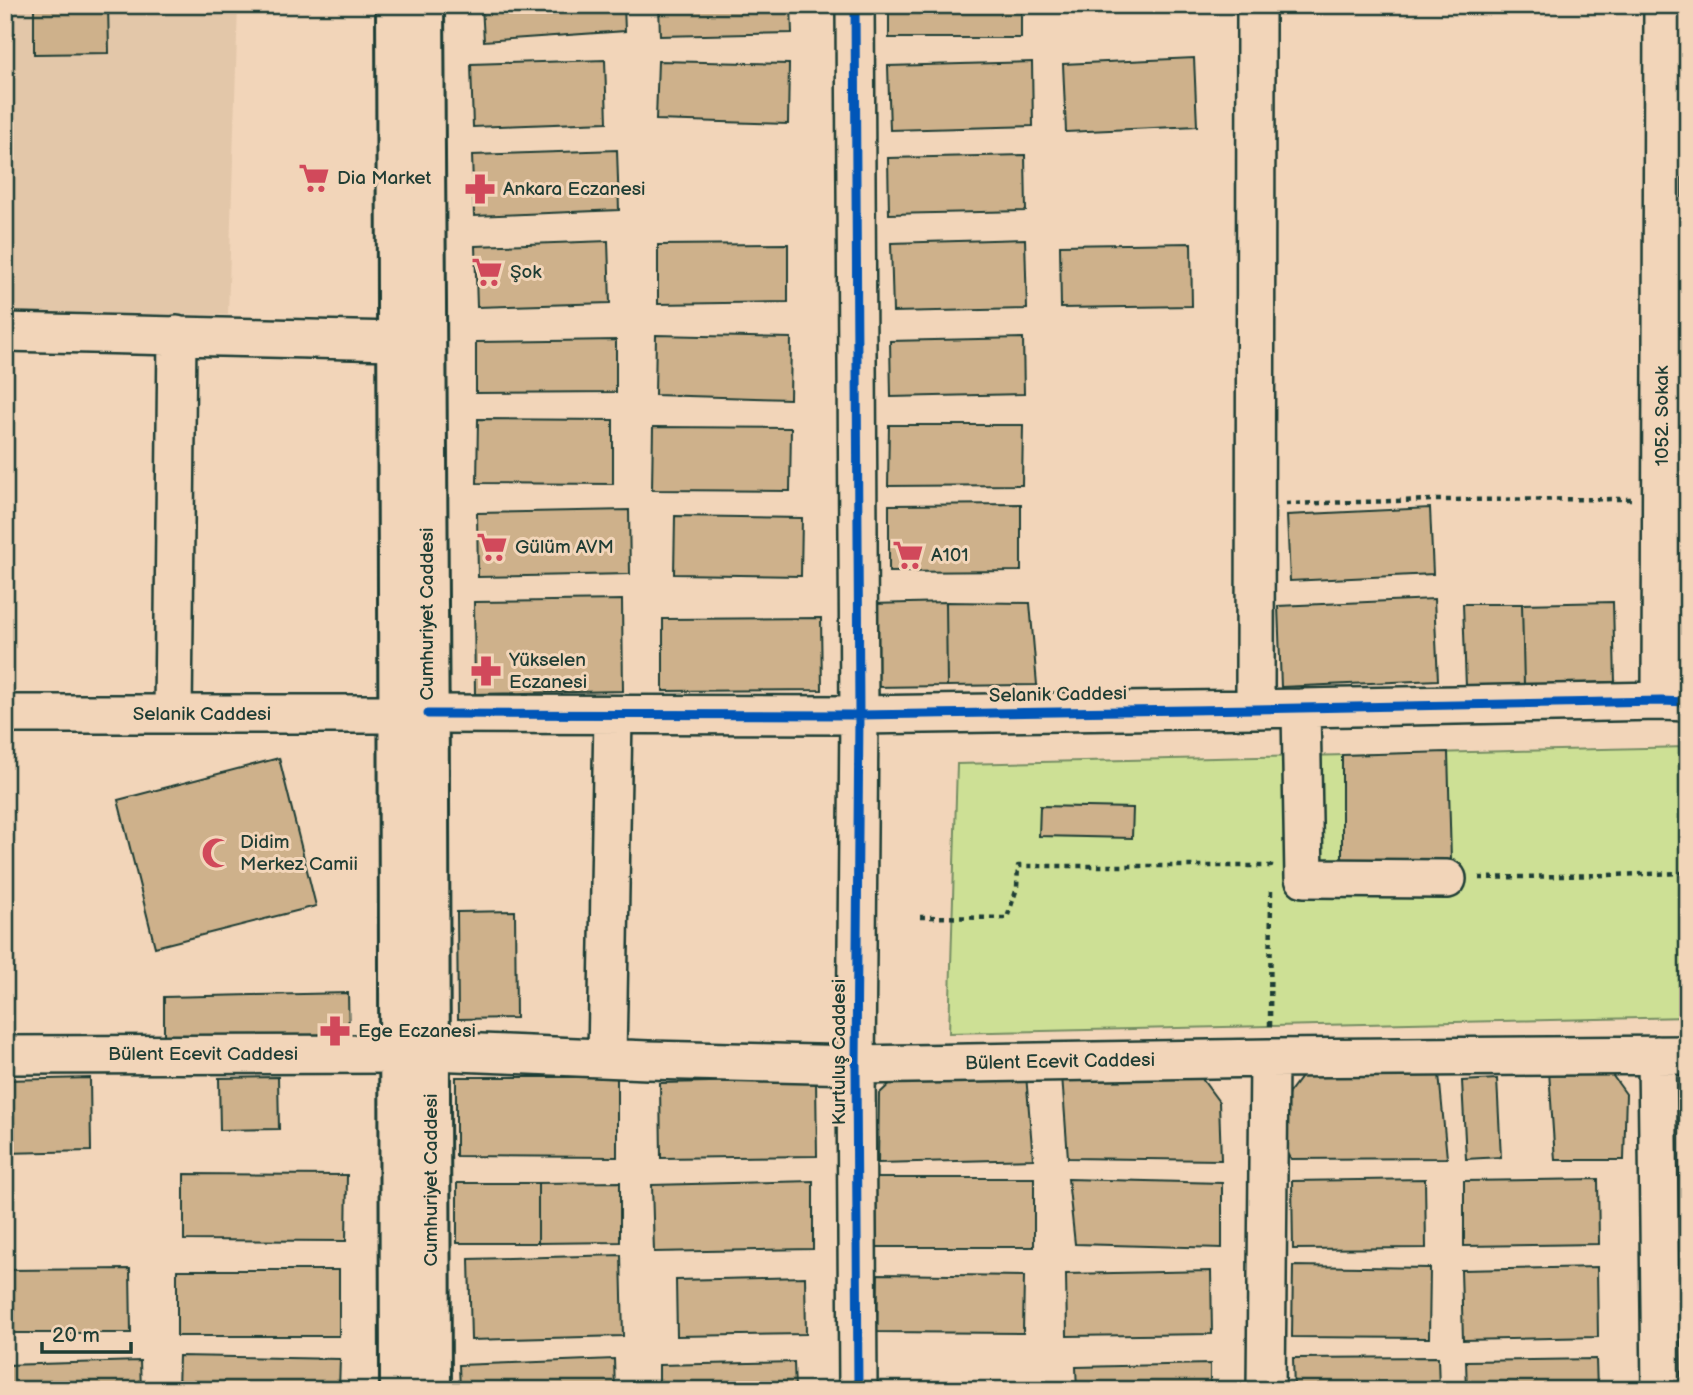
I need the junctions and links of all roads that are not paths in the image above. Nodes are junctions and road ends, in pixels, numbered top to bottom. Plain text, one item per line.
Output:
1 (396, 5) edge
2 (424, 5) edge
3 (855, 5) edge
4 (1256, 5) edge
5 (1663, 5) edge
6 (5, 332) edge
7 (177, 335) junction
8 (396, 341) junction
9 (1674, 701) edge
10 (1301, 708) junction
11 (1255, 709) junction
12 (5, 714) edge
13 (173, 714) junction
14 (413, 714) junction
15 (613, 715) junction
16 (859, 715) junction
17 (1447, 879) road end
18 (416, 1053) junction
19 (5, 1055) edge
20 (1672, 1055) edge
21 (607, 1058) junction
22 (1269, 1058) junction
23 (856, 1065) junction
24 (400, 1390) edge
25 (430, 1390) edge
26 (858, 1390) edge
27 (1266, 1390) edge
28 (1661, 1390) edge

1 - 8 main road, Cumhuriyet Caddesi
2 - 14 main road, Cumhuriyet Caddesi
3 - 16 street, Kurtuluş Caddesi
4 - 11 street
5 - 9 street, 1052. Sokak
6 - 7 street
7 - 8 street
7 - 13 street
8 - 14 main road, Cumhuriyet Caddesi
9 - 10 street, Selanik Caddesi
10 - 11 street, Selanik Caddesi
10 - 17 street
11 - 16 street, Selanik Caddesi
12 - 13 street, Selanik Caddesi
13 - 14 street, Selanik Caddesi
14 - 15 street, Selanik Caddesi
14 - 18 main road, Cumhuriyet Caddesi
15 - 16 street, Selanik Caddesi
15 - 21 street
16 - 23 street, Kurtuluş Caddesi
18 - 19 street, Bülent Ecevit Caddesi
18 - 21 street, Bülent Ecevit Caddesi
18 - 24 main road, Cumhuriyet Caddesi
18 - 25 main road, Cumhuriyet Caddesi
20 - 22 street, Bülent Ecevit Caddesi
20 - 28 street
21 - 23 street, Bülent Ecevit Caddesi
22 - 23 street, Bülent Ecevit Caddesi
22 - 27 street
23 - 26 street, Kurtuluş Caddesi

